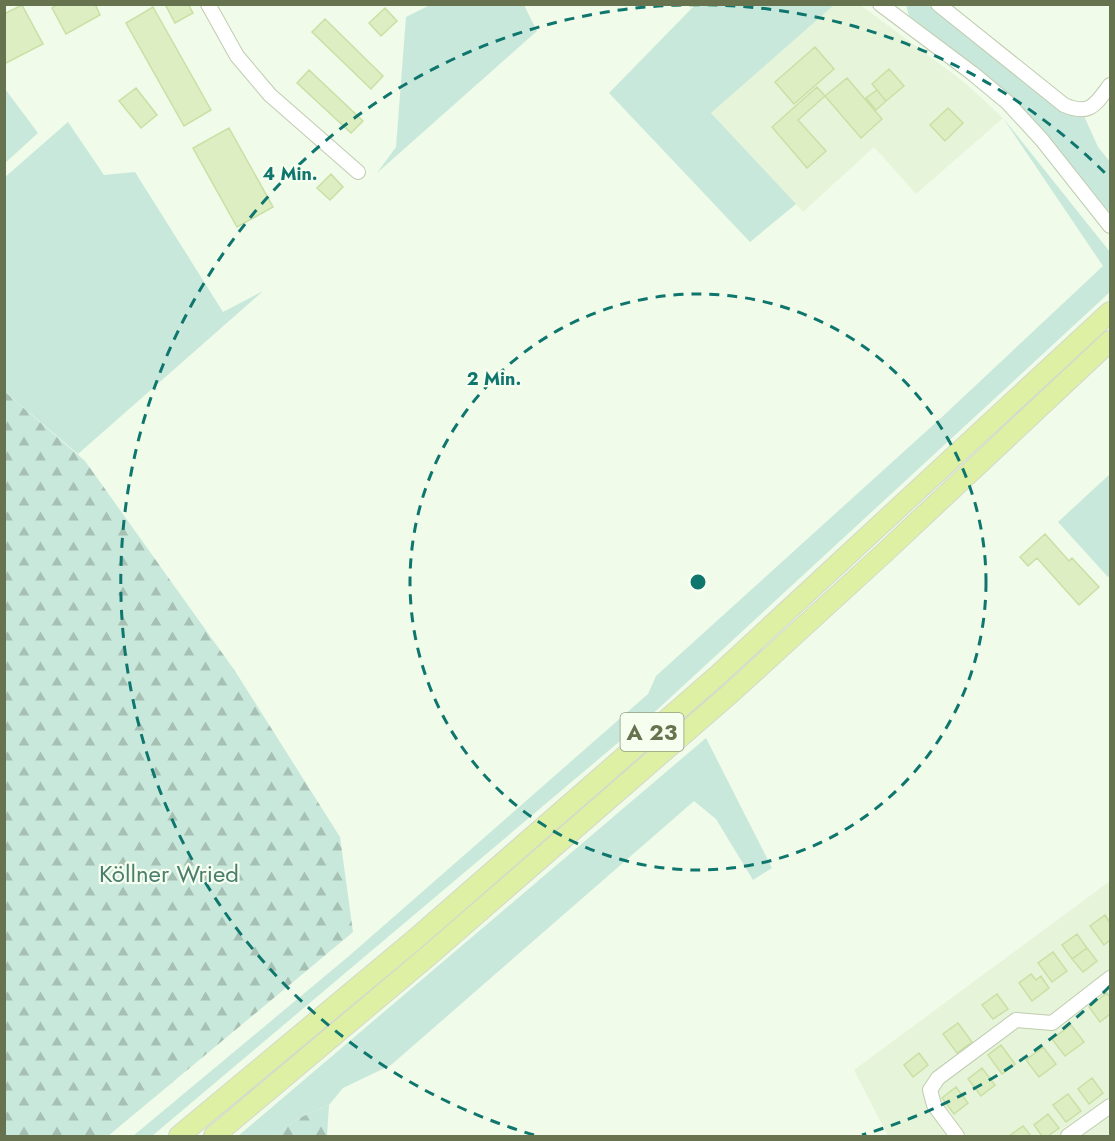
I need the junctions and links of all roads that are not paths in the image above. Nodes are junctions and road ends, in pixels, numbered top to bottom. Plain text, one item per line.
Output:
1 (208, 4) edge
2 (938, 4) edge
3 (888, 7) edge
4 (1110, 86) edge
5 (358, 172) dead end
6 (1110, 226) edge
7 (1110, 312) edge
8 (1110, 341) edge
9 (1110, 978) edge
10 (1110, 1106) edge
11 (178, 1137) edge
12 (214, 1137) edge
13 (957, 1137) edge
14 (1068, 1137) edge

1 - 5 street
2 - 4 street
3 - 6 street
7 - 11 highway, A 23
8 - 12 highway, A 23
9 - 13 street
10 - 14 street

